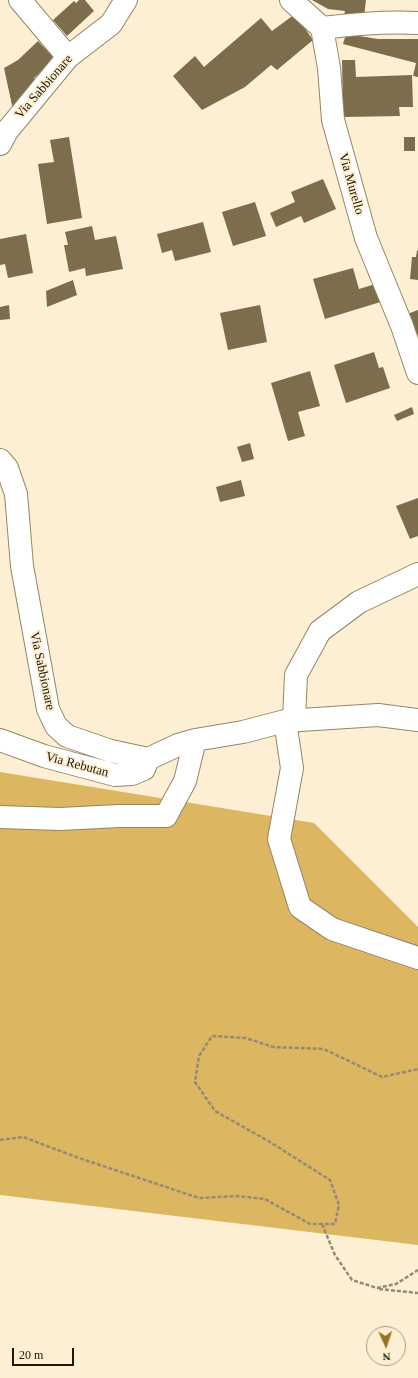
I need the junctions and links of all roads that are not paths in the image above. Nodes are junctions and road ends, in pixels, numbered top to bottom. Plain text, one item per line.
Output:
1 (20, 0) edge
2 (126, 0) edge
3 (291, 0) edge
4 (418, 23) edge
5 (322, 28) junction
6 (68, 57) junction
7 (2, 137) edge
8 (418, 373) edge
9 (0, 460) edge
10 (418, 574) edge
11 (418, 720) edge
12 (290, 721) junction
13 (0, 740) edge
14 (195, 740) junction
15 (148, 759) junction
16 (0, 817) edge
17 (418, 958) edge

1 - 6 street
2 - 6 street, Via Sabbionare
3 - 5 street
4 - 5 street
5 - 8 street, Via Murello
6 - 7 street, Via Sabbionare
9 - 15 street, Via Sabbionare
10 - 12 street
11 - 12 street
12 - 14 street
12 - 17 street
13 - 15 street, Via Rebutan
14 - 15 street
14 - 16 street

